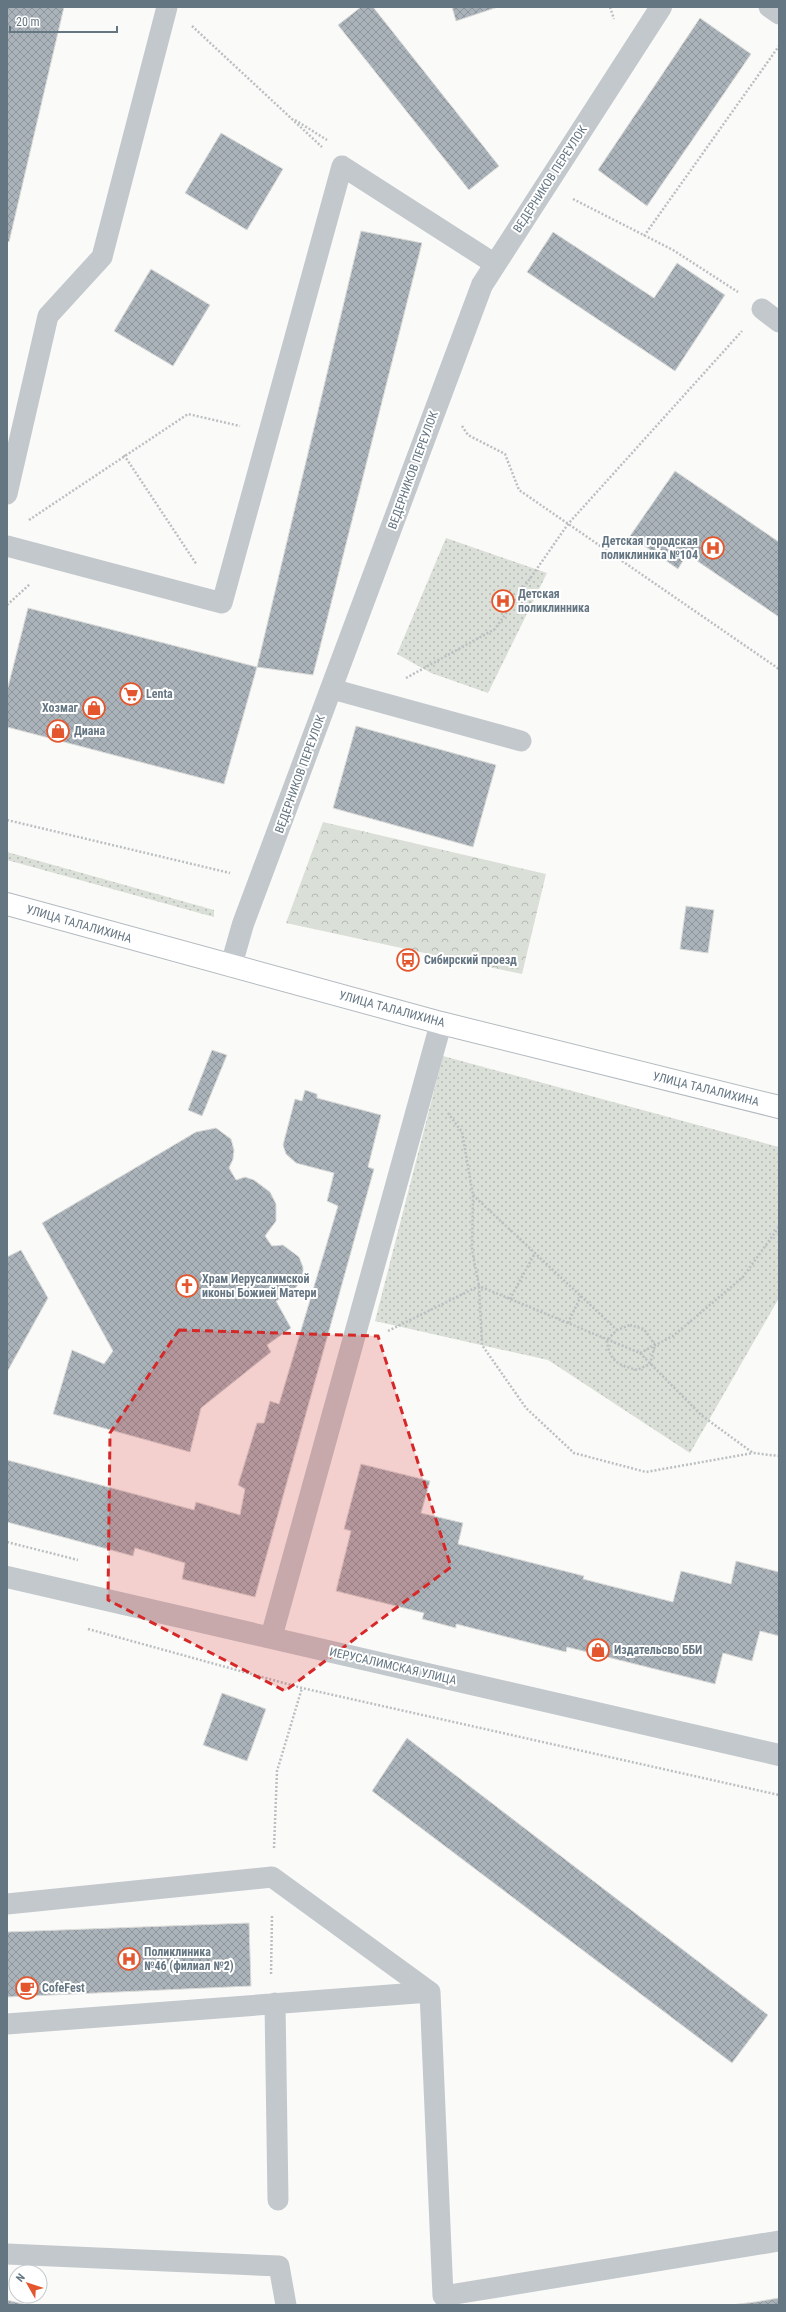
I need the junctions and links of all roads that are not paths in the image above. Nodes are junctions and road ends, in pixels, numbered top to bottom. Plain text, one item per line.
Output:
1 (167, 7) edge
2 (661, 7) edge
3 (769, 7) edge
4 (779, 14) edge
5 (495, 264) junction
6 (762, 308) road end
7 (779, 322) edge
8 (7, 494) edge
9 (7, 546) edge
10 (332, 689) junction
11 (521, 741) dead end
12 (7, 904) edge
13 (230, 966) junction
14 (441, 1023) junction
15 (779, 1107) edge
16 (7, 1577) edge
17 (271, 1638) junction
18 (779, 1755) edge
19 (7, 1904) edge
20 (430, 1992) junction
21 (273, 2003) junction
22 (7, 2024) edge
23 (278, 2200) dead end
24 (779, 2241) edge
25 (7, 2254) edge
26 (441, 2301) edge
27 (286, 2305) edge

1 - 8 lane
2 - 5 street, ВЕДЕРНИКОВ ПЕРЕУЛОК
3 - 4 lane
5 - 9 lane
5 - 10 street, ВЕДЕРНИКОВ ПЕРЕУЛОК
6 - 7 lane
10 - 11 lane
10 - 13 street, ВЕДЕРНИКОВ ПЕРЕУЛОК
12 - 13 street, УЛИЦА ТАЛАЛИХИНА
13 - 14 street, УЛИЦА ТАЛАЛИХИНА
14 - 15 street, УЛИЦА ТАЛАЛИХИНА
14 - 17 street
16 - 17 street, ИЕРУСАЛИМСКАЯ УЛИЦА
17 - 18 street, ИЕРУСАЛИМСКАЯ УЛИЦА
19 - 20 lane
20 - 21 lane
20 - 26 lane
21 - 22 lane
21 - 23 lane
24 - 26 lane
25 - 27 lane

